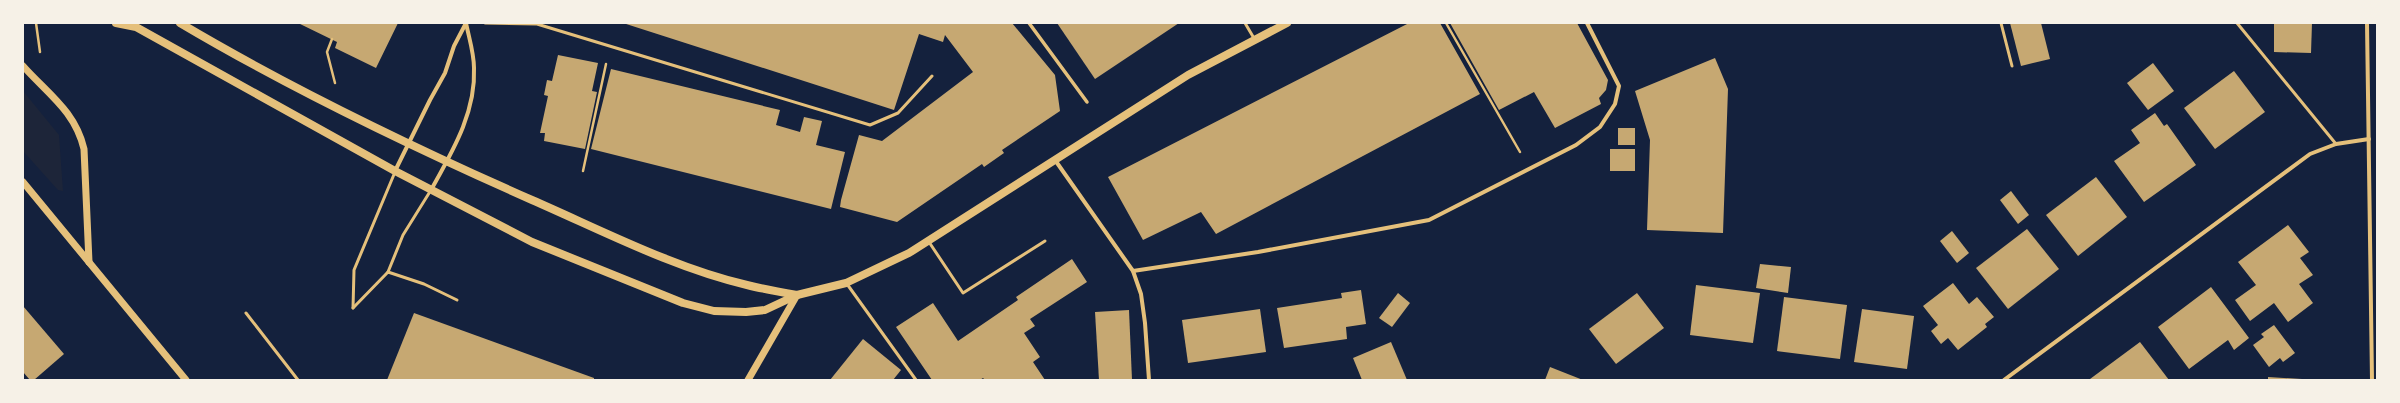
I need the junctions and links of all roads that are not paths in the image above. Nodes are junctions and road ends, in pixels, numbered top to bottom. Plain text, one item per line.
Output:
1 (116, 23) edge
2 (180, 23) edge
3 (466, 23) edge
4 (486, 23) edge
5 (1029, 23) edge
6 (1245, 23) edge
7 (1287, 23) edge
8 (1587, 23) edge
9 (2001, 23) edge
10 (2237, 23) edge
11 (2367, 23) edge
12 (1255, 40) junction
13 (23, 66) edge
14 (2012, 66) dead end
15 (932, 76) dead end
16 (1087, 102) dead end
17 (2369, 139) junction
18 (2336, 144) junction
19 (410, 145) junction
20 (1055, 160) junction
21 (446, 162) junction
22 (395, 172) junction
23 (23, 182) edge
24 (431, 190) junction
25 (928, 240) junction
26 (1045, 241) dead end
27 (89, 263) junction
28 (1133, 271) junction
29 (388, 272) junction
30 (846, 283) junction
31 (797, 295) junction
32 (457, 300) dead end
33 (246, 313) dead end
34 (186, 380) edge
35 (298, 380) edge
36 (748, 380) edge
37 (916, 380) edge
38 (1149, 380) edge
39 (2004, 380) edge
40 (2372, 380) edge

1 - 22 main road
2 - 19 main road
3 - 19 street
3 - 21 street
4 - 15 lane
5 - 16 street
6 - 12 lane
7 - 12 main road
8 - 28 street
9 - 14 lane
10 - 18 lane
11 - 17 street
12 - 20 main road
13 - 27 street
17 - 18 street
17 - 40 street
18 - 39 street
19 - 21 main road
19 - 22 street
20 - 25 main road
20 - 28 street
21 - 24 street
21 - 31 main road
22 - 24 main road
22 - 29 lane
23 - 27 street
24 - 29 lane
24 - 31 main road
25 - 26 lane
25 - 30 main road
27 - 34 street
28 - 38 street
29 - 32 lane
30 - 31 main road
30 - 37 lane
31 - 36 street
33 - 35 lane

